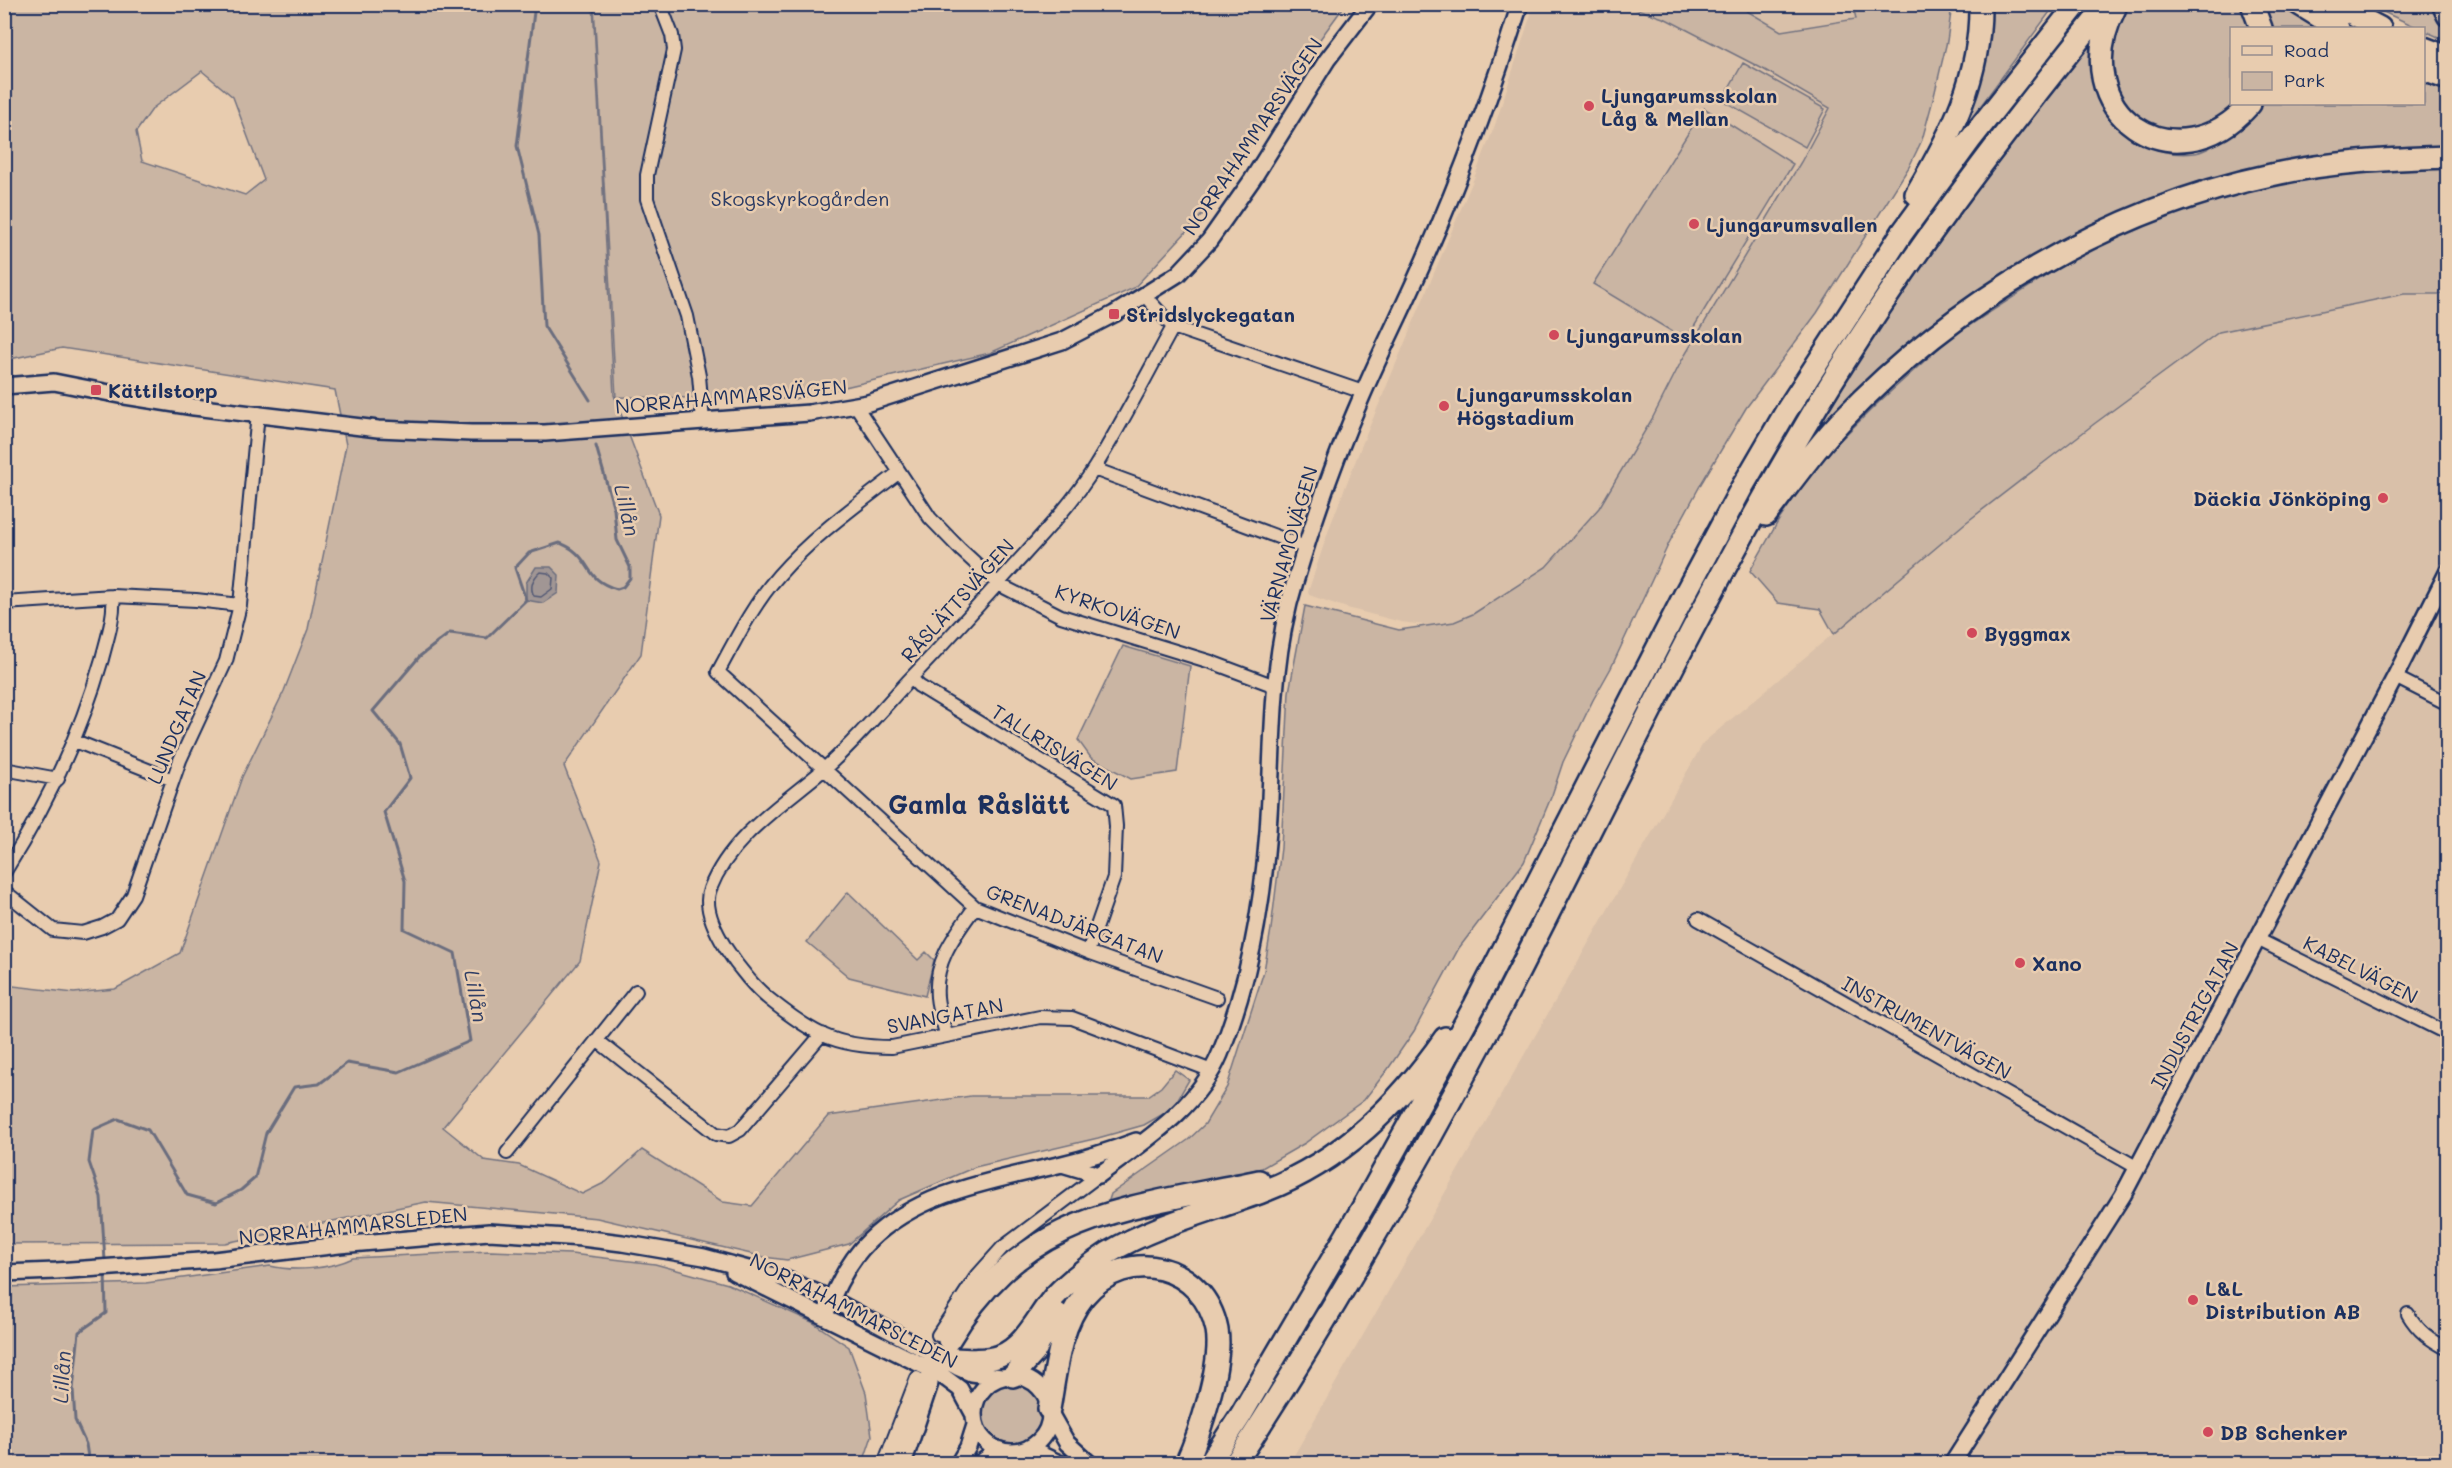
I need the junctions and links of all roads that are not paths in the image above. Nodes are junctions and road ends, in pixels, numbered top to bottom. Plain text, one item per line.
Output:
1 (660, 4) edge
2 (1370, 4) edge
3 (1521, 4) edge
4 (1980, 4) edge
5 (2077, 4) edge
6 (2108, 4) edge
7 (2116, 4) edge
8 (2252, 4) edge
9 (2299, 4) edge
10 (2334, 4) edge
11 (2443, 4) edge
12 (2448, 15) edge
13 (2261, 27) edge
14 (2336, 27) edge
15 (2378, 27) edge
16 (2425, 48) edge
17 (2448, 57) edge
18 (2425, 70) edge
19 (2448, 79) edge
20 (2249, 105) edge
21 (2448, 157) edge
22 (1145, 296) junction
23 (1844, 320) junction
24 (1173, 327) junction
25 (4, 386) edge
26 (1363, 392) junction
27 (856, 406) junction
28 (258, 413) junction
29 (703, 421) junction
30 (1094, 469) junction
31 (898, 473) junction
32 (1305, 547) junction
33 (2448, 571) edge
34 (1721, 576) junction
35 (998, 584) junction
36 (113, 596) junction
37 (4, 603) edge
38 (240, 605) junction
39 (2395, 677) junction
40 (911, 678) junction
41 (1275, 686) junction
42 (2448, 704) edge
43 (75, 741) junction
44 (825, 768) junction
45 (4, 769) edge
46 (58, 779) junction
47 (173, 780) junction
48 (4, 873) edge
49 (4, 891) edge
50 (707, 901) joint
51 (975, 907) junction
52 (1698, 919) dead end
53 (2257, 939) junction
54 (1088, 952) junction
55 (1495, 966) junction
56 (636, 991) dead end
57 (1218, 998) dead end
58 (822, 1034) junction
59 (946, 1034) junction
60 (2448, 1035) edge
61 (598, 1041) junction
62 (1212, 1071) junction
63 (1152, 1136) junction
64 (507, 1154) dead end
65 (1062, 1164) junction
66 (2138, 1168) junction
67 (1301, 1172) junction
68 (1099, 1174) junction
69 (704, 1257) junction
70 (4, 1272) edge
71 (1073, 1280) junction
72 (831, 1299) junction
73 (2408, 1314) dead end
74 (825, 1315) junction
75 (943, 1344) junction
76 (2448, 1349) edge
77 (1007, 1377) junction
78 (922, 1381) joint
79 (1050, 1411) junction
80 (974, 1419) junction
81 (998, 1450) junction
82 (1022, 1450) junction
83 (885, 1464) edge
84 (900, 1464) edge
85 (958, 1464) edge
86 (979, 1464) edge
87 (1061, 1464) edge
88 (1090, 1464) edge
89 (1186, 1464) edge
90 (1209, 1464) edge
91 (1237, 1464) edge
92 (1952, 1464) edge

1 - 29 street
2 - 22 street, NORRAHAMMARSVÄGEN
3 - 26 street, VÄRNAMOVÄGEN
4 - 23 highway
5 - 23 highway
6 - 34 highway
7 - 20 highway
8 - 13 highway
9 - 14 highway
10 - 15 highway
11 - 12 highway
16 - 17 highway
18 - 19 highway
21 - 34 highway
22 - 24 street
22 - 27 street, NORRAHAMMARSVÄGEN
23 - 55 highway
24 - 26 street
24 - 30 street, RÅSLÄTTSVÄGEN
25 - 28 street, NORRAHAMMARSVÄGEN
26 - 32 street, VÄRNAMOVÄGEN
27 - 29 street, NORRAHAMMARSVÄGEN
27 - 31 street, KYRKOVÄGEN
28 - 29 street, NORRAHAMMARSVÄGEN
28 - 38 street, LUNDGATAN
30 - 32 street
30 - 35 street, RÅSLÄTTSVÄGEN
31 - 35 street, KYRKOVÄGEN
31 - 44 street, GRENADJÄRGATAN
32 - 41 street, VÄRNAMOVÄGEN
33 - 39 street, INDUSTRIGATAN
34 - 91 highway
35 - 40 street, RÅSLÄTTSVÄGEN
35 - 41 street, KYRKOVÄGEN
36 - 37 street
36 - 38 street
36 - 43 street
38 - 47 street, LUNDGATAN
39 - 42 street
39 - 53 street, INDUSTRIGATAN
40 - 44 street, RÅSLÄTTSVÄGEN
40 - 54 street, TALLRISVÄGEN
41 - 62 street, VÄRNAMOVÄGEN
43 - 46 street
43 - 47 street
44 - 50 street, RÅSLÄTTSVÄGEN
44 - 51 street, GRENADJÄRGATAN
45 - 46 street
46 - 48 street
47 - 49 street, LUNDGATAN
50 - 58 street, SVANGATAN
51 - 54 street, GRENADJÄRGATAN
51 - 59 street
52 - 66 street, INSTRUMENTVÄGEN
53 - 60 street, KABELVÄGEN
53 - 66 street, INDUSTRIGATAN
54 - 57 street, GRENADJÄRGATAN
55 - 67 highway
55 - 90 highway
56 - 61 street
58 - 59 street, SVANGATAN
58 - 61 street
59 - 62 street, SVANGATAN
61 - 64 street
62 - 63 street, VÄRNAMOVÄGEN
63 - 65 street, VÄRNAMOVÄGEN
63 - 68 street, VÄRNAMOVÄGEN
65 - 68 street, VÄRNAMOVÄGEN
65 - 72 street, VÄRNAMOVÄGEN
66 - 92 street, INDUSTRIGATAN
67 - 71 highway
67 - 75 highway
68 - 75 street
69 - 70 street, NORRAHAMMARSLEDEN
69 - 72 street, NORRAHAMMARSLEDEN
69 - 74 street, NORRAHAMMARSLEDEN
71 - 75 highway
71 - 77 highway
72 - 74 street, VÄRNAMOVÄGEN
72 - 75 street, NORRAHAMMARSLEDEN
73 - 76 street
74 - 80 street, NORRAHAMMARSLEDEN
75 - 77 street, NORRAHAMMARSLEDEN
77 - 79 street
77 - 80 street
78 - 83 street
78 - 84 highway
79 - 82 street
79 - 88 street
79 - 89 highway
80 - 81 street
80 - 85 street
81 - 82 street
81 - 86 street
82 - 87 street

